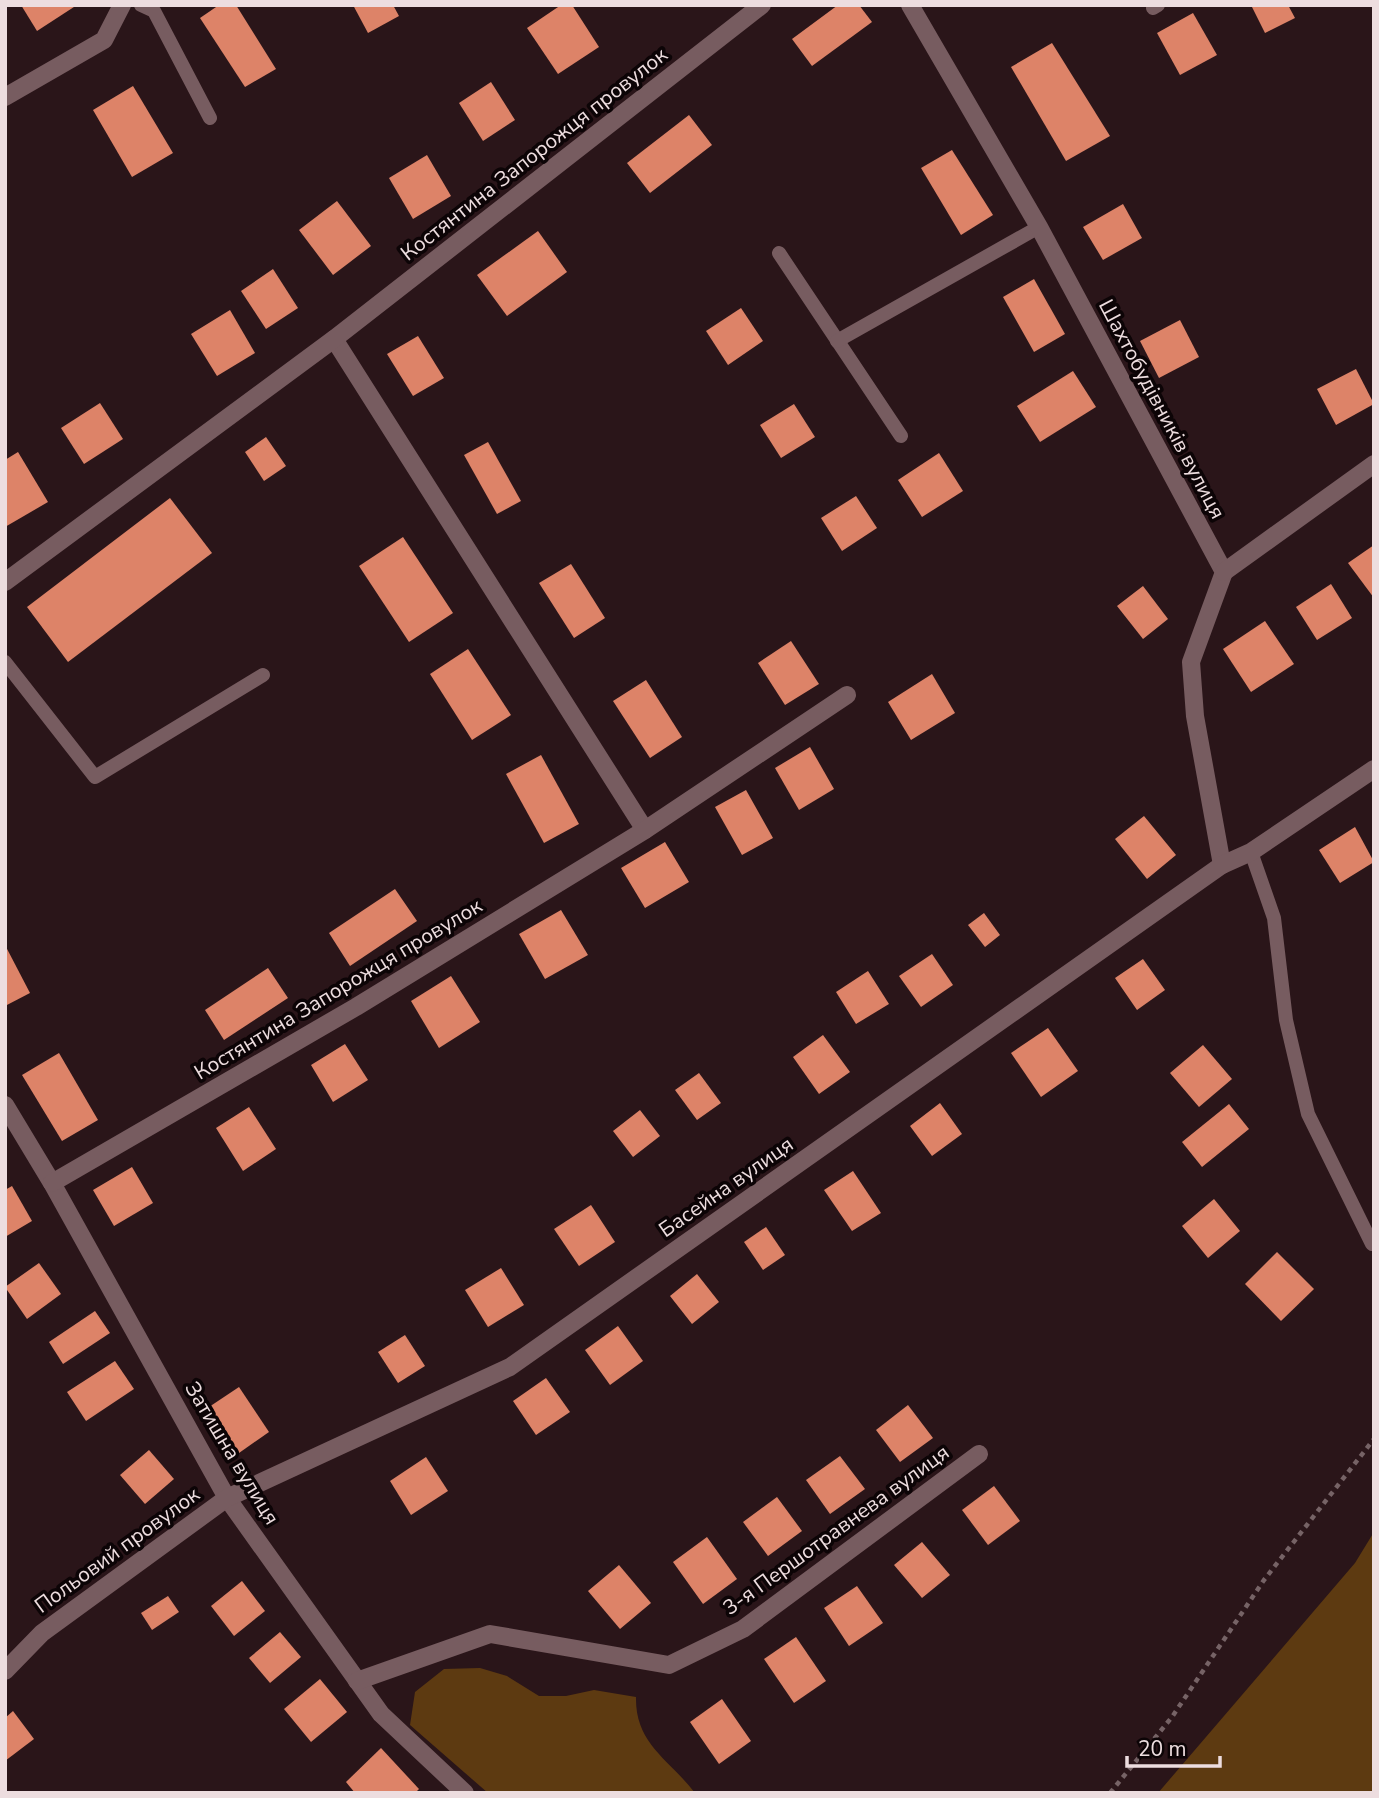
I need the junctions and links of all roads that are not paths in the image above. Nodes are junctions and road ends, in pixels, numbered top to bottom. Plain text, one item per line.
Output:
1 (122, 5) edge
2 (141, 5) edge
3 (762, 5) edge
4 (910, 5) edge
5 (5, 97) edge
6 (210, 118) dead end
7 (1039, 227) junction
8 (779, 253) dead end
9 (334, 339) junction
10 (837, 341) junction
11 (901, 436) dead end
12 (1374, 464) edge
13 (1224, 572) junction
14 (5, 582) edge
15 (5, 662) edge
16 (262, 675) dead end
17 (847, 695) dead end
18 (1374, 769) edge
19 (645, 831) junction
20 (1251, 852) junction
21 (1222, 865) junction
22 (5, 1105) edge
23 (52, 1183) junction
24 (1372, 1244) edge
25 (979, 1454) dead end
26 (228, 1498) junction
27 (5, 1671) edge
28 (357, 1681) junction
29 (465, 1793) edge

1 - 5 street
2 - 6 lane
3 - 9 street, Костянтина Запорожця провулок
4 - 7 street, Шахтобудівників вулиця
7 - 10 lane
7 - 13 street, Шахтобудівників вулиця
8 - 10 lane
9 - 14 street, Костянтина Запорожця провулок
9 - 19 street
10 - 11 lane
12 - 13 street
13 - 21 street
15 - 16 lane
17 - 19 street, Костянтина Запорожця провулок
18 - 20 street, Басейна вулиця
19 - 23 street, Костянтина Запорожця провулок
20 - 21 street, Басейна вулиця
20 - 24 lane
21 - 26 street, Басейна вулиця
22 - 23 street, Затишна вулиця
23 - 26 street, Затишна вулиця
25 - 28 street, 3-я Першотравнева вулиця
26 - 27 street, Польовий провулок
26 - 28 street, Затишна вулиця
28 - 29 street, Затишна вулиця

